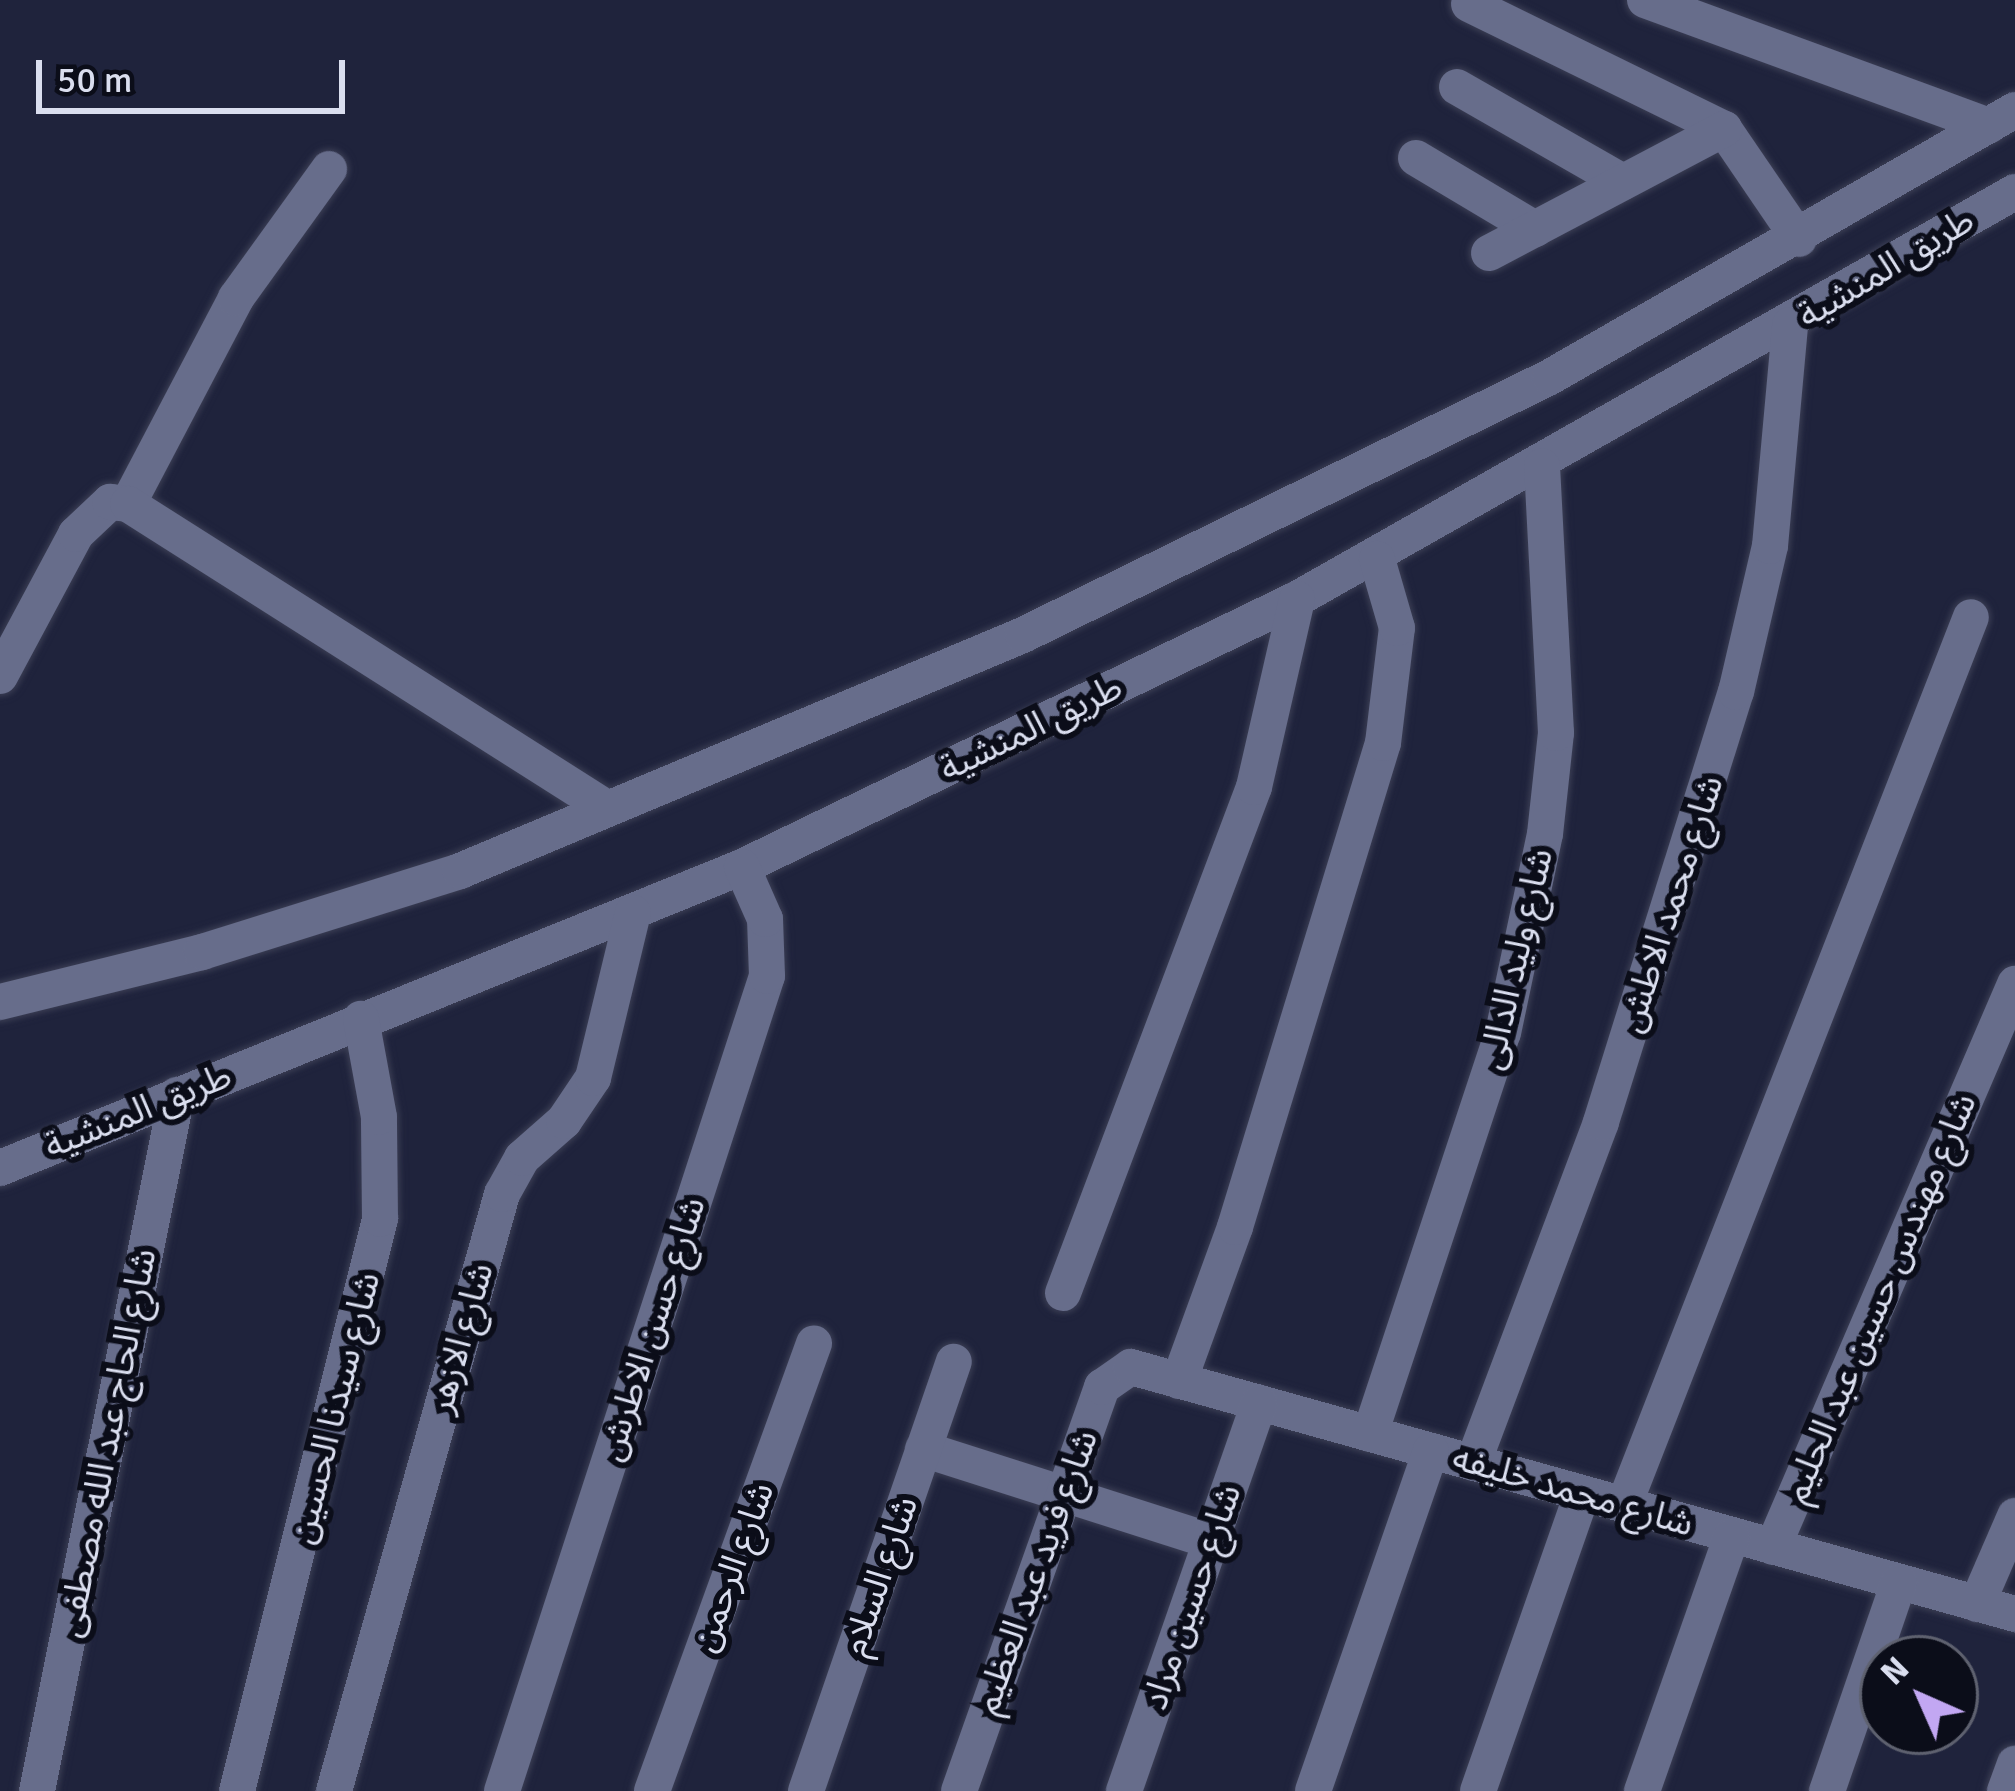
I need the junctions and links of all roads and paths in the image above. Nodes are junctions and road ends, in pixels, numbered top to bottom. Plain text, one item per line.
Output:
1 (1645, 0) edge
2 (1468, 4) dead end
3 (1457, 87) dead end
4 (2002, 118) edge
5 (1724, 129) junction
6 (1416, 158) dead end
7 (329, 169) dead end
8 (1623, 182) junction
9 (2015, 192) edge
10 (1535, 229) junction
11 (1799, 238) junction
12 (1490, 253) dead end
13 (1790, 325) junction
14 (1542, 466) junction
15 (128, 505) junction
16 (1377, 559) junction
17 (1297, 599) junction
18 (1971, 617) dead end
19 (0, 676) edge
20 (605, 807) junction
21 (742, 867) junction
22 (633, 913) junction
23 (2015, 984) edge
24 (0, 1002) edge
25 (362, 1019) junction
26 (177, 1096) junction
27 (0, 1168) edge
28 (1063, 1293) dead end
29 (814, 1343) dead end
30 (953, 1362) dead end
31 (1131, 1367) joint
32 (1179, 1381) junction
33 (1259, 1403) junction
34 (1370, 1434) junction
35 (923, 1449) junction
36 (1431, 1451) junction
37 (1473, 1463) junction
38 (1064, 1494) junction
39 (1582, 1494) junction
40 (1624, 1505) junction
41 (2015, 1516) edge
42 (1732, 1536) junction
43 (1211, 1541) junction
44 (1773, 1546) junction
45 (1899, 1582) junction
46 (1977, 1604) junction
47 (2015, 1614) edge
48 (2015, 1764) edge
49 (38, 1791) edge
50 (238, 1791) edge
51 (334, 1791) edge
52 (502, 1791) edge
53 (652, 1791) edge
54 (806, 1791) edge
55 (958, 1791) edge
56 (1124, 1791) edge
57 (1313, 1791) edge
58 (1478, 1791) edge
59 (1642, 1791) edge
60 (1827, 1791) edge
61 (2006, 1791) edge

1 - 4 street
2 - 5 street
3 - 8 street
4 - 11 street, طريق المنشية
5 - 8 street
5 - 11 street
6 - 10 street
7 - 15 street
8 - 10 street
9 - 13 street, طريق المنشية
10 - 12 street
11 - 20 street, طريق المنشية
13 - 14 street, طريق المنشية
13 - 37 street, شارع محمد الاطش
14 - 16 street, طريق المنشية
14 - 34 street, شارع وليد الدالى
15 - 19 street
15 - 20 street
16 - 17 street, طريق المنشية
16 - 32 street
17 - 21 street, طريق المنشية
17 - 28 street
18 - 40 street
20 - 24 street, طريق المنشية
21 - 22 street, طريق المنشية
21 - 52 street, شارع حسن الاطرش
22 - 25 street, طريق المنشية
22 - 51 street, شارع الازهر
23 - 44 street, شارع مهندس حسين عبد الحليم
25 - 26 street, طريق المنشية
25 - 50 street, شارع سيدنا الحسين
26 - 27 street, طريق المنشية
26 - 49 street, شارع الحاج عبد الله مصطفى
29 - 53 street, شارع الرحمن
30 - 35 street, شارع السلام
31 - 32 street, شارع محمد خليفه
31 - 38 street, شارع فريد عبد العظيم
32 - 33 street, شارع محمد خليفه
33 - 34 street, شارع محمد خليفه
33 - 43 street, شارع حسين مراد
34 - 36 street, شارع محمد خليفه
35 - 38 street
35 - 54 street, شارع السلام
36 - 37 street, شارع محمد خليفه
36 - 57 street
37 - 39 street, شارع محمد خليفه
38 - 43 street
38 - 55 street, شارع فريد عبد العظيم
39 - 40 street, شارع محمد خليفه
39 - 58 street
40 - 42 street, شارع محمد خليفه
41 - 46 street
42 - 44 street, شارع محمد خليفه
42 - 59 street
43 - 56 street, شارع حسين مراد
44 - 45 street, شارع محمد خليفه
45 - 46 street, شارع محمد خليفه
45 - 60 street
46 - 47 street, شارع محمد خليفه
48 - 61 street

